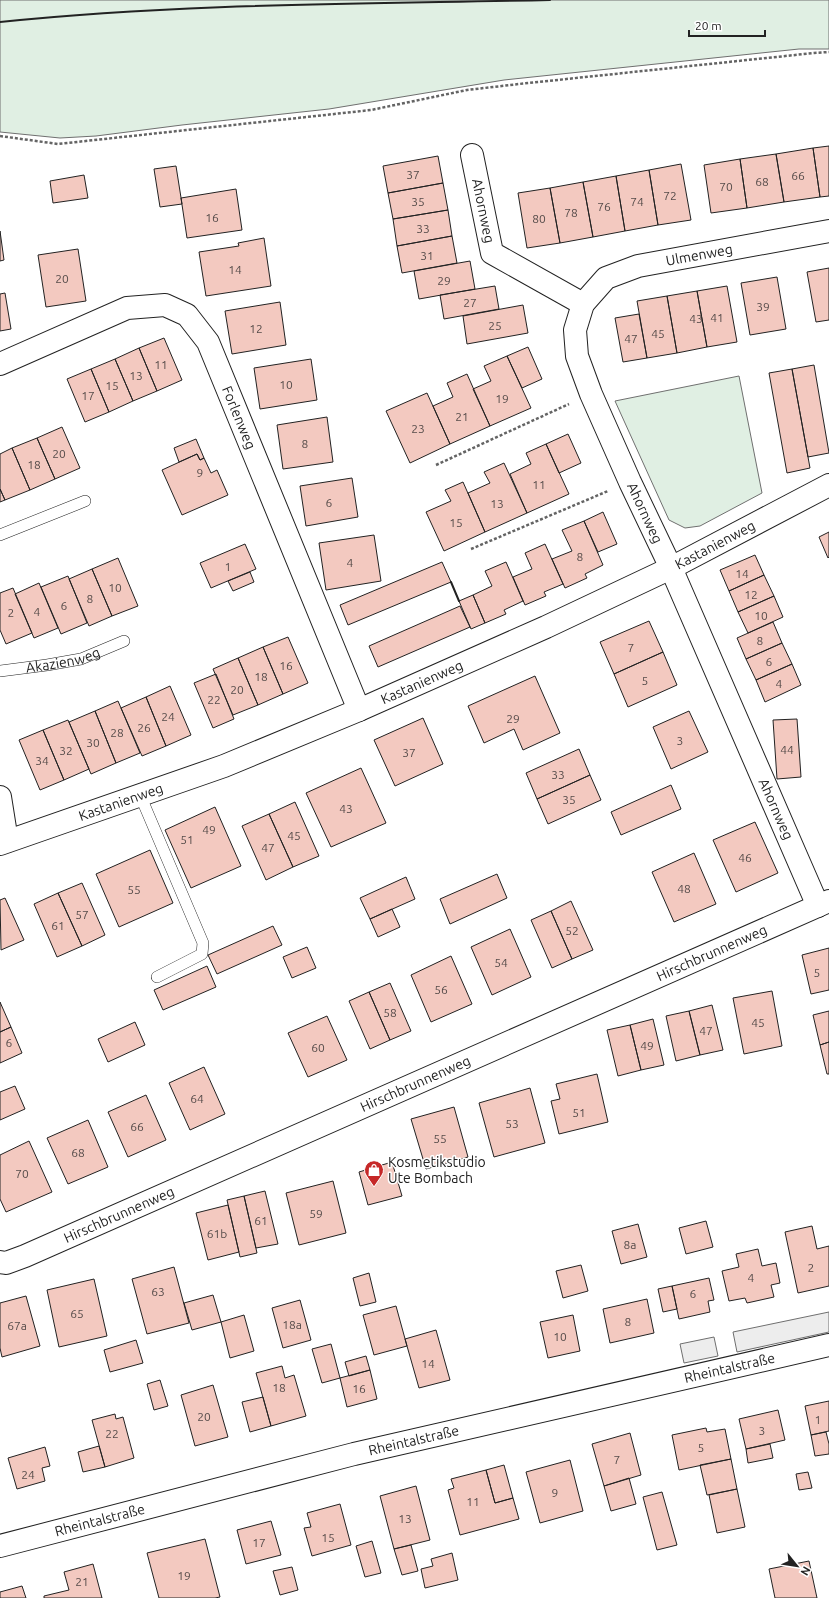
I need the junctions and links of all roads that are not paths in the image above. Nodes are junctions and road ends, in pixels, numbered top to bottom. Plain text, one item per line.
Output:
1 (472, 155) dead end
2 (829, 231) edge
3 (583, 304) junction
4 (0, 364) edge
5 (829, 485) edge
6 (85, 501) dead end
7 (0, 535) edge
8 (671, 568) junction
9 (124, 641) dead end
10 (0, 671) edge
11 (359, 710) junction
12 (140, 795) junction
13 (0, 797) edge
14 (4, 842) edge
15 (824, 903) edge
16 (157, 977) dead end
17 (0, 1262) edge
18 (829, 1345) edge
19 (0, 1546) edge

1 - 3 street, Ahornweg
2 - 3 street, Ulmenweg
3 - 8 street, Ahornweg
4 - 11 street, Forlenweg
5 - 8 street, Kastanienweg
6 - 7 lane
8 - 11 street, Kastanienweg
8 - 15 street, Ahornweg
9 - 10 lane, Akazienweg
11 - 12 street, Kastanienweg
12 - 14 street, Kastanienweg
12 - 16 lane
13 - 14 street
15 - 17 street, Hirschbrunnenweg
18 - 19 street, Rheintalstraße

